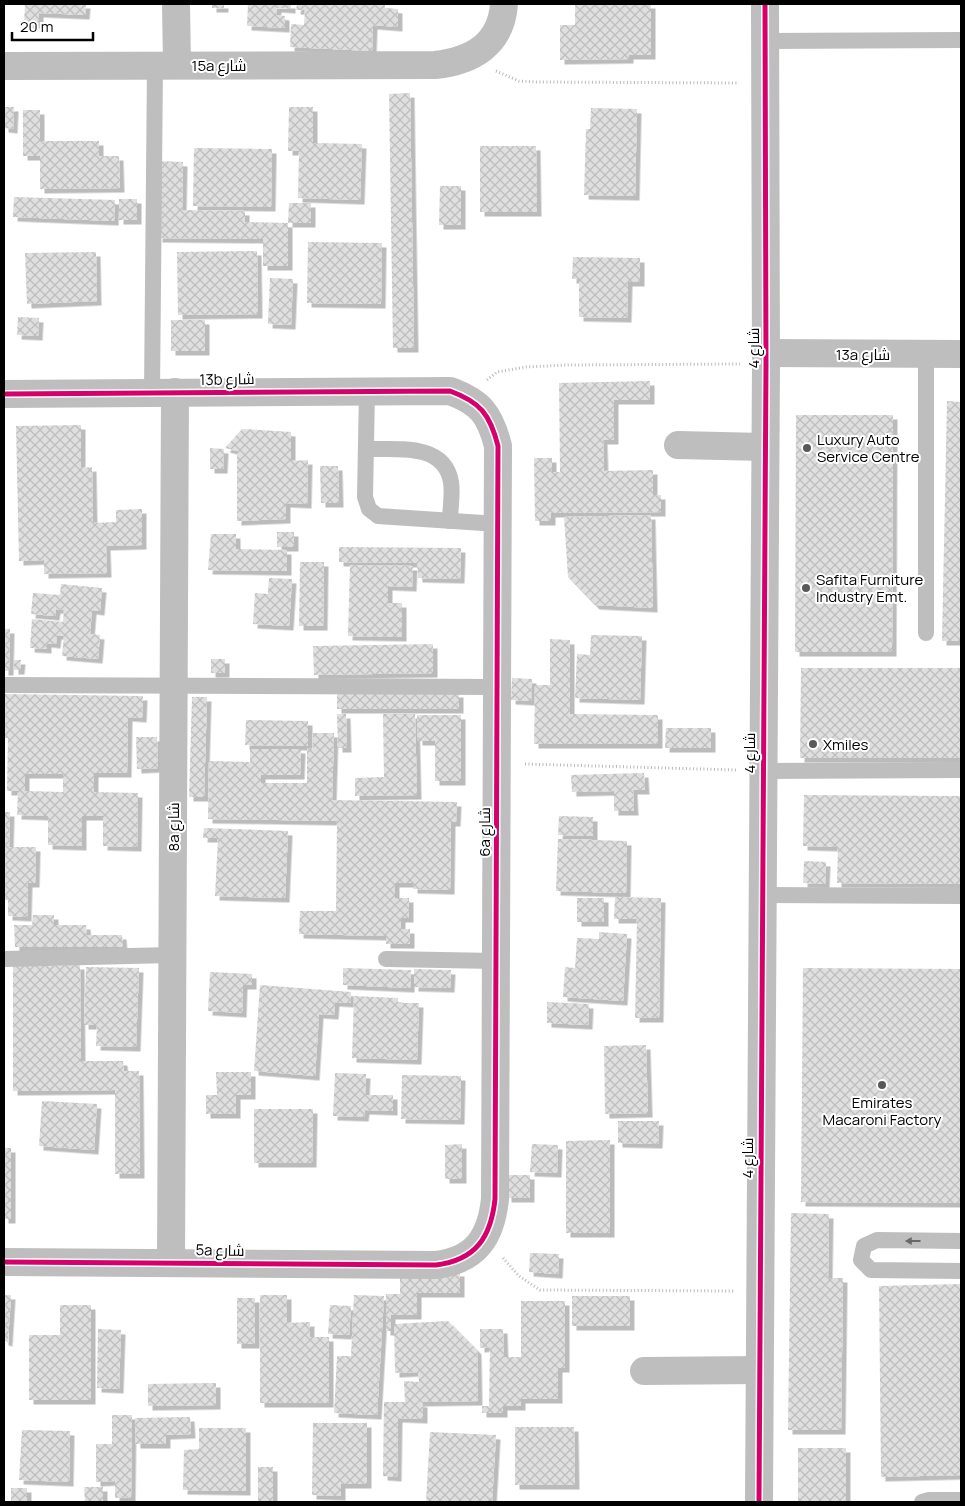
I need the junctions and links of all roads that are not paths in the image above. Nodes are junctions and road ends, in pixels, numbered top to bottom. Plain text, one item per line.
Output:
1 (176, 4) edge
2 (504, 4) edge
3 (765, 4) edge
4 (961, 40) edge
5 (765, 41) junction
6 (4, 66) edge
7 (166, 66) junction
8 (926, 354) junction
9 (961, 354) edge
10 (766, 359) junction
11 (366, 390) junction
12 (164, 392) junction
13 (4, 394) edge
14 (459, 394) joint
15 (678, 445) dead end
16 (765, 447) junction
17 (366, 450) junction
18 (450, 521) junction
19 (498, 524) junction
20 (926, 633) dead end
21 (4, 685) edge
22 (174, 686) junction
23 (498, 687) junction
24 (961, 770) edge
25 (762, 771) junction
26 (761, 894) junction
27 (961, 896) edge
28 (172, 955) junction
29 (4, 959) edge
30 (386, 960) dead end
31 (496, 962) junction
32 (961, 1241) edge
33 (4, 1262) edge
34 (171, 1262) junction
35 (436, 1265) joint
36 (961, 1271) edge
37 (759, 1370) junction
38 (644, 1371) dead end
39 (961, 1500) edge
40 (759, 1502) edge
41 (922, 1502) edge

1 - 7 street
2 - 7 street, 15a شارع
3 - 5 street, شارع 4
4 - 5 lane
5 - 10 street, شارع 4
6 - 7 street, 15a شارع
7 - 12 lane
8 - 9 street, 13a شارع
8 - 10 street, 13a شارع
8 - 20 lane
10 - 16 street, شارع 4
11 - 12 street, 13b شارع
11 - 14 street, 13b شارع
11 - 17 lane
12 - 13 street, 13b شارع
12 - 22 street, 8a شارع
14 - 19 street, 6a شارع
15 - 16 street
16 - 25 street, شارع 4
17 - 18 lane
17 - 18 lane
18 - 19 lane
19 - 23 street, 6a شارع
21 - 22 lane
22 - 23 lane
22 - 28 street, 8a شارع
23 - 31 street, 6a شارع
24 - 25 lane
25 - 26 street, شارع 4
26 - 27 lane
26 - 37 street, شارع 4
28 - 29 lane
28 - 34 street, 8a شارع
30 - 31 lane
31 - 35 street, 6a شارع
32 -> 36 lane
33 - 34 street, 5a شارع
34 - 35 street, 5a شارع
37 - 38 street
37 - 40 street, شارع 4
39 - 41 lane

